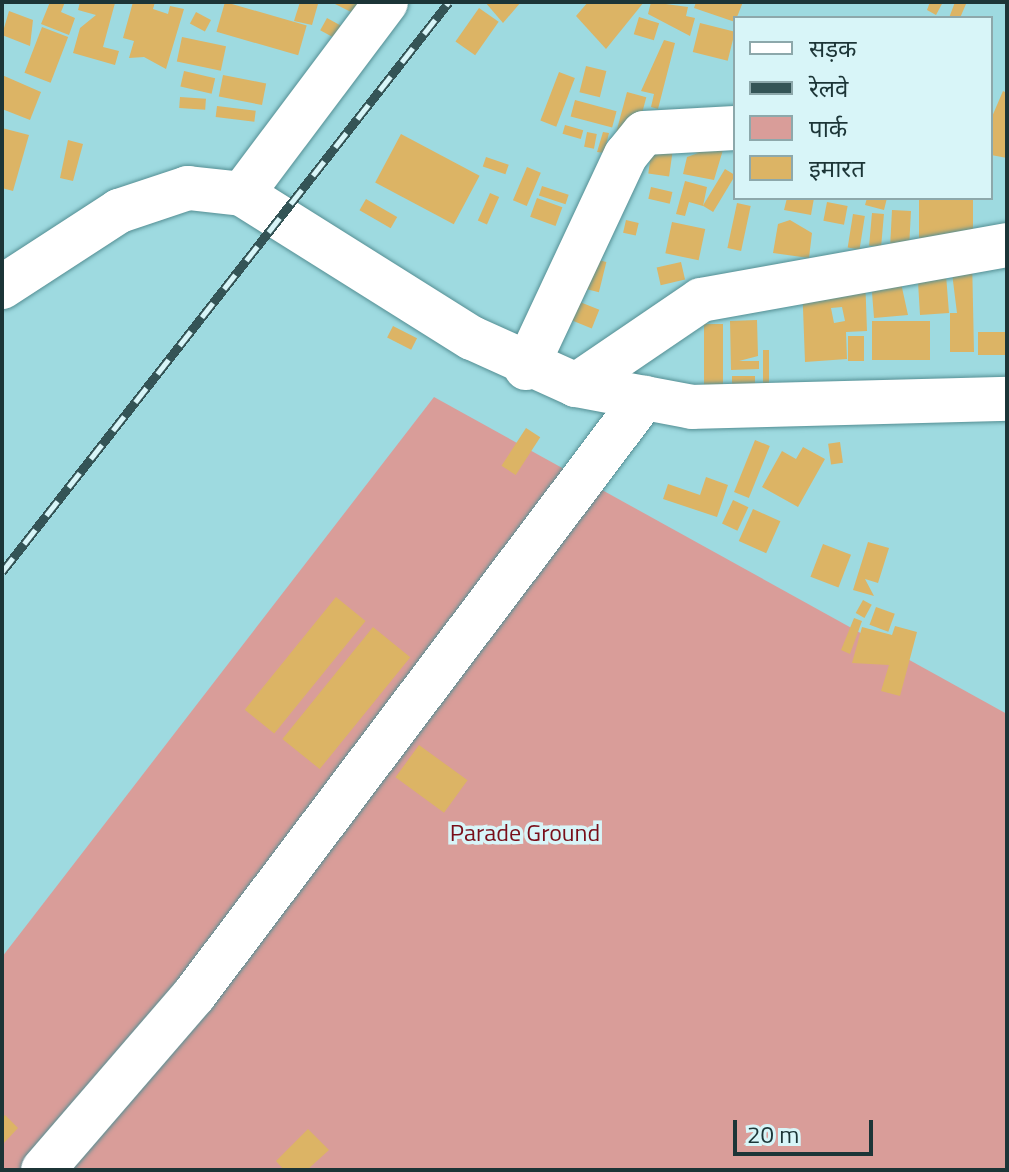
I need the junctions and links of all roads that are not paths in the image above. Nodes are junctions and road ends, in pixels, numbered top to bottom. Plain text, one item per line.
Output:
1 (386, 2) edge
2 (733, 128) edge
3 (242, 194) junction
4 (1007, 245) edge
5 (2, 287) edge
6 (526, 368) junction
7 (576, 385) junction
8 (644, 398) junction
9 (1007, 399) edge
10 (43, 1170) edge

1 - 3 street
2 - 6 street
3 - 5 street
3 - 6 street
4 - 7 street
6 - 7 street
7 - 8 street
8 - 9 street
8 - 10 street

